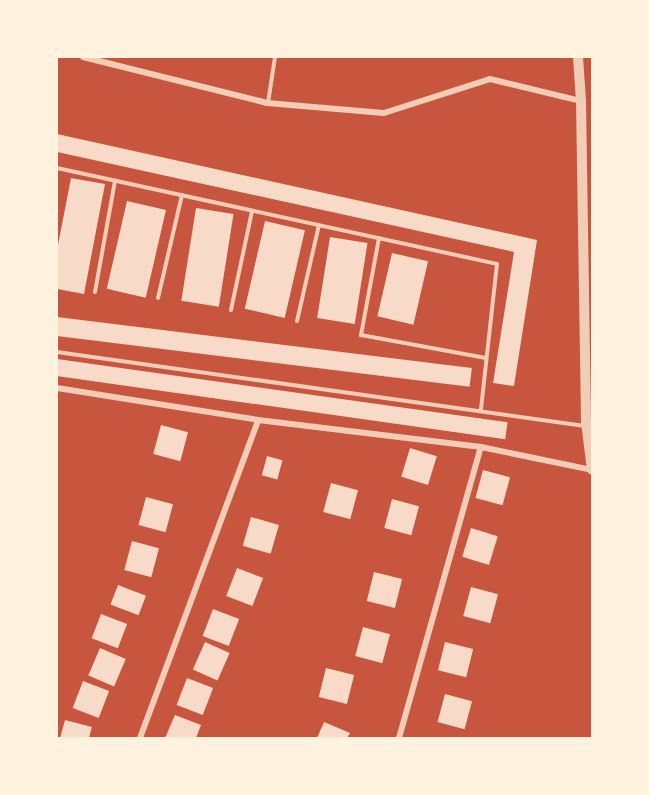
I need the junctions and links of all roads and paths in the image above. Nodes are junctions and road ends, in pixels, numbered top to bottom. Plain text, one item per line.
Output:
1 (83, 57) edge
2 (275, 57) edge
3 (578, 57) edge
4 (581, 101) junction
5 (267, 103) junction
6 (57, 168) edge
7 (115, 181) junction
8 (182, 195) junction
9 (252, 211) junction
10 (319, 225) junction
11 (380, 238) junction
12 (94, 292) dead end
13 (158, 298) dead end
14 (231, 310) dead end
15 (297, 321) dead end
16 (57, 352) edge
17 (486, 358) junction
18 (57, 388) edge
19 (481, 410) junction
20 (258, 420) junction
21 (587, 426) junction
22 (481, 447) junction
23 (592, 470) edge
24 (140, 738) edge
25 (399, 738) edge

1 - 5 street
2 - 5 lane
3 - 4 street
4 - 5 street
4 - 21 street
6 - 7 lane
7 - 8 lane
7 - 12 lane
8 - 9 lane
8 - 13 lane
9 - 10 lane
9 - 14 lane
10 - 11 lane
10 - 15 lane
11 - 17 lane
11 - 17 lane
16 - 19 lane
17 - 19 lane
18 - 20 street
19 - 21 lane
20 - 22 street
20 - 24 street
21 - 23 street
22 - 23 street
22 - 25 street

